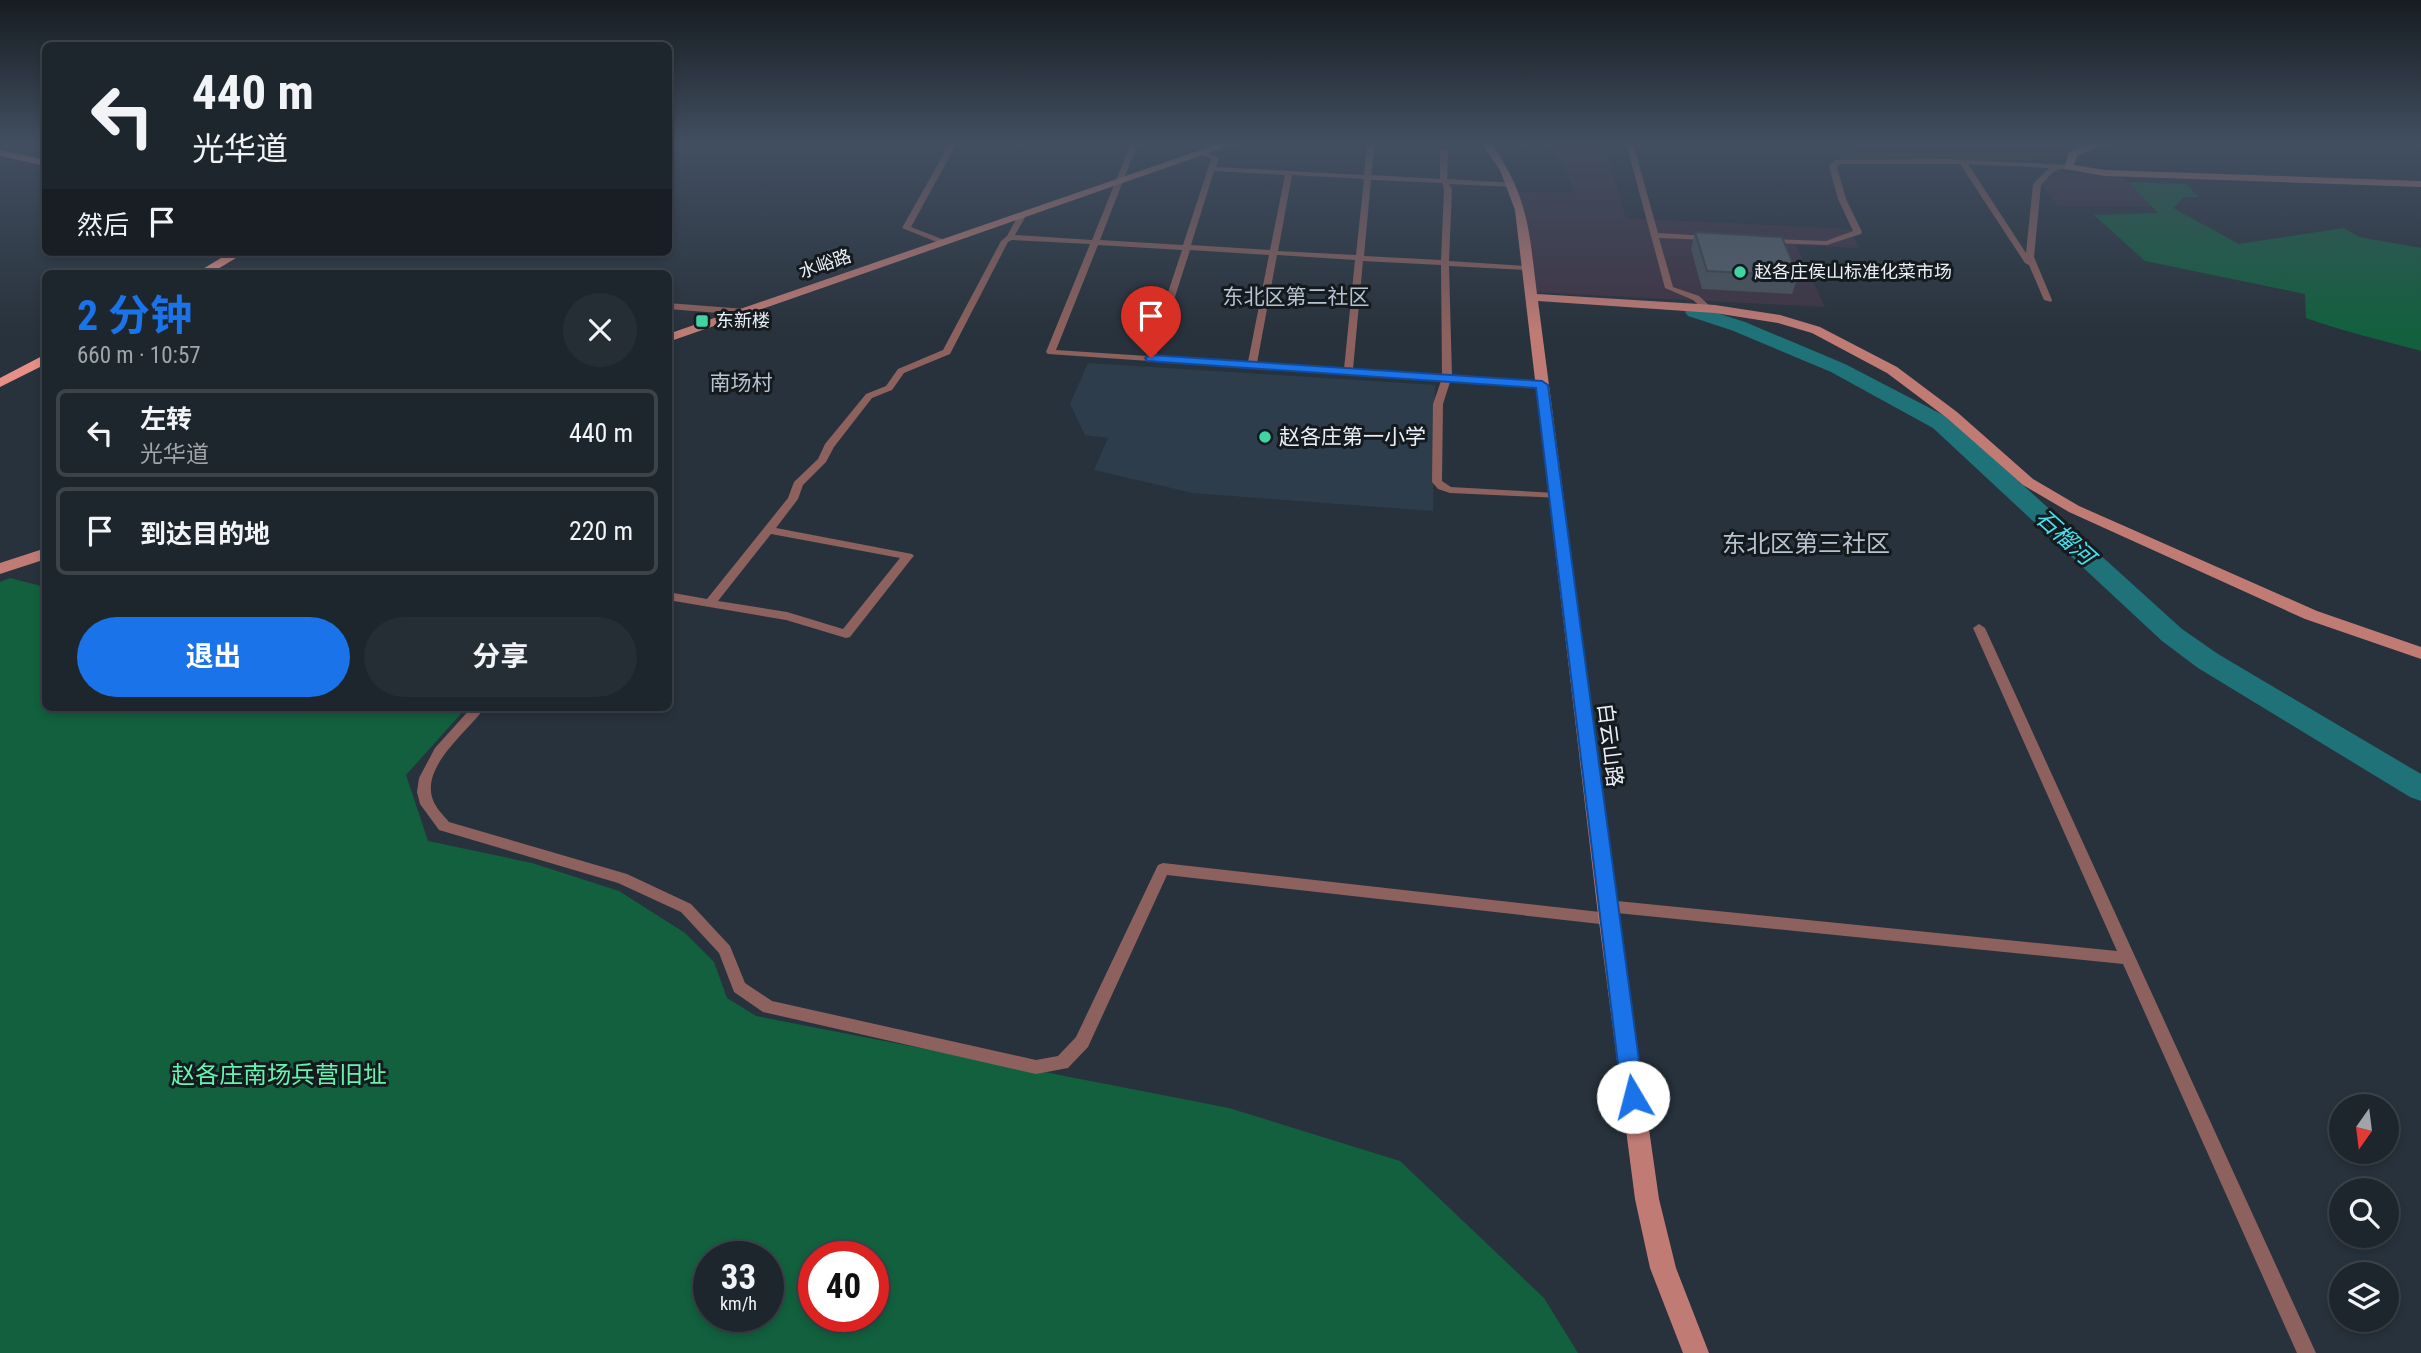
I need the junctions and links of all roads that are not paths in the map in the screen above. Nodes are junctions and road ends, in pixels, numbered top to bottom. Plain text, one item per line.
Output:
1 (918, 206) edge
2 (1051, 206) edge
3 (1110, 206) edge
4 (1200, 206) edge
5 (1282, 206) edge
6 (1365, 206) edge
7 (1447, 206) edge
8 (1520, 206) edge
9 (1646, 206) edge
10 (1846, 206) edge
11 (1992, 206) edge
12 (2035, 206) edge
13 (1022, 216) junction
14 (1654, 235) junction
15 (1010, 237) junction
16 (1723, 239) edge
17 (1764, 241) edge
18 (1095, 242) junction
19 (944, 243) junction
20 (1187, 248) junction
21 (1273, 253) junction
22 (233, 256) edge
23 (1360, 258) junction
24 (1445, 263) junction
25 (2031, 265) junction
26 (1527, 268) junction
27 (207, 270) edge
28 (1531, 297) junction
29 (2048, 300) dead end
30 (672, 306) edge
31 (1708, 309) junction
32 (745, 312) junction
33 (672, 337) edge
34 (1151, 358) junction
35 (42, 360) edge
36 (1252, 365) junction
37 (1348, 372) junction
38 (1447, 379) junction
39 (0, 383) edge
40 (1542, 385) junction
41 (1556, 496) junction
42 (769, 530) junction
43 (42, 554) edge
44 (0, 569) edge
45 (672, 597) edge
46 (710, 603) junction
47 (1979, 628) dead end
48 (2421, 653) edge
49 (475, 711) edge
50 (1608, 913) junction
51 (2129, 958) junction
52 (1696, 1353) edge
53 (2307, 1353) edge

1 - 19 street
2 - 13 street, 水峪路
3 - 18 street
4 - 20 street
5 - 21 street
6 - 23 street
7 - 24 street
8 - 26 street, 白云山路
9 - 14 street
10 - 17 street
11 - 25 street
12 - 25 street
13 - 15 street
13 - 19 street, 水峪路
14 - 16 street
14 - 31 street
15 - 18 street
15 - 42 street
18 - 20 street
18 - 34 street
19 - 32 street, 水峪路
20 - 21 street
20 - 34 street
21 - 23 street
21 - 36 street
22 - 27 main road
23 - 24 street
23 - 37 street
24 - 26 street
24 - 38 street
25 - 29 street
26 - 28 street, 白云山路
28 - 31 street
28 - 40 street, 白云山路
30 - 32 street
31 - 48 street
32 - 33 street, 水峪路
34 - 36 street
35 - 39 main road
36 - 37 street
37 - 38 street
38 - 40 street
38 - 41 street
40 - 41 street, 白云山路
41 - 50 street, 白云山路
42 - 46 street
42 - 46 street
43 - 44 street
45 - 46 street
47 - 51 street
49 - 50 street
50 - 51 street
50 - 52 street, 白云山路
51 - 53 street

